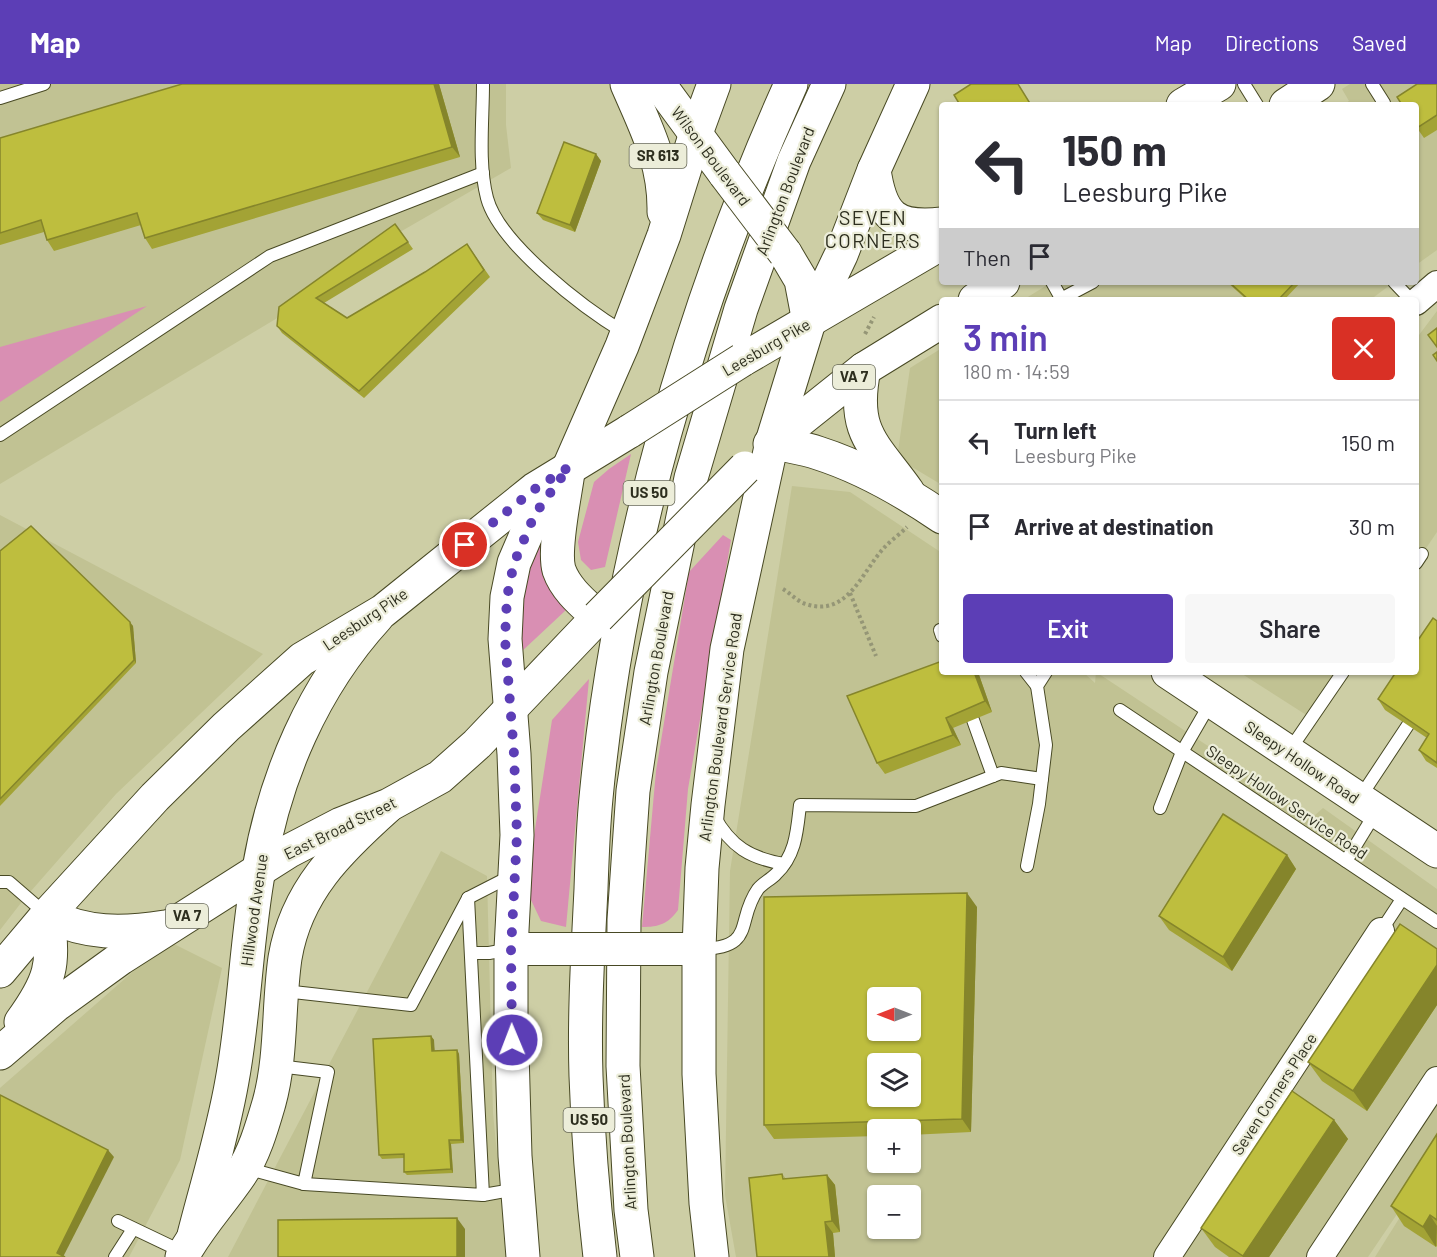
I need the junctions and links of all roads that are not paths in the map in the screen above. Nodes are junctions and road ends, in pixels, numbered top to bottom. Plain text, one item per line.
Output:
1 (44, 84) edge
2 (483, 84) edge
3 (627, 84) edge
4 (659, 84) edge
5 (714, 84) edge
6 (791, 84) edge
7 (829, 84) edge
8 (913, 84) edge
9 (1219, 84) edge
10 (1244, 84) edge
11 (1318, 84) edge
12 (1372, 84) edge
13 (0, 98) edge
14 (1189, 102) edge
15 (1255, 102) edge
16 (1291, 102) edge
17 (1382, 102) edge
18 (695, 136) junction
19 (874, 170) junction
20 (483, 173) junction
21 (939, 224) edge
22 (664, 235) junction
23 (939, 245) edge
24 (1437, 284) edge
25 (998, 285) edge
26 (1087, 285) edge
27 (1397, 285) edge
28 (980, 297) edge
29 (1064, 297) edge
30 (1408, 297) edge
31 (1419, 299) edge
32 (809, 322) junction
33 (939, 322) edge
34 (626, 334) junction
35 (863, 355) junction
36 (0, 435) edge
37 (772, 442) junction
38 (569, 467) junction
39 (909, 511) junction
40 (939, 516) edge
41 (383, 611) junction
42 (598, 617) junction
43 (1028, 675) edge
44 (1044, 675) edge
45 (1173, 675) edge
46 (1341, 675) edge
47 (1037, 686) junction
48 (1212, 701) junction
49 (510, 709) junction
50 (1120, 710) dead end
51 (973, 720) edge
52 (1408, 725) edge
53 (1182, 752) junction
54 (1289, 752) junction
55 (993, 776) junction
56 (1042, 779) junction
57 (389, 805) junction
58 (708, 805) junction
59 (1368, 805) junction
60 (1160, 808) dead end
61 (1437, 851) edge
62 (1346, 861) junction
63 (784, 864) junction
64 (1027, 866) dead end
65 (258, 871) junction
66 (515, 874) junction
67 (0, 882) edge
68 (468, 898) junction
69 (1402, 899) junction
70 (47, 915) junction
71 (1437, 922) edge
72 (172, 926) junction
73 (1381, 931) joint
74 (511, 949) junction
75 (699, 949) junction
76 (471, 953) junction
77 (0, 972) edge
78 (283, 991) junction
79 (0, 1051) edge
80 (277, 1066) junction
81 (1437, 1080) edge
82 (244, 1167) junction
83 (304, 1184) junction
84 (518, 1189) junction
85 (483, 1195) junction
86 (118, 1221) dead end
87 (133, 1229) junction
88 (187, 1248) edge
89 (716, 1248) edge
90 (115, 1257) edge
91 (523, 1257) edge
92 (600, 1257) edge
93 (637, 1257) edge
94 (1167, 1257) edge
95 (1320, 1257) edge

1 - 13 lane
2 - 20 lane
3 - 22 main road, SR 613
4 - 18 main road, Wilson Boulevard / SR 613
5 - 18 main road
6 - 92 main road, US 50
7 - 93 main road, Arlington Boulevard / US 50
8 - 19 main road, Arlington Boulevard Service Road
9 - 14 main road
10 - 15 lane
11 - 16 main road
12 - 17 lane
18 - 22 main road
18 - 32 main road, Wilson Boulevard / SR 613, bridge
19 - 21 main road
19 - 32 main road, Arlington Boulevard Service Road
20 - 34 lane
20 - 36 lane
22 - 34 main road
23 - 32 main road, Leesburg Pike
24 - 31 street
25 - 28 main road
26 - 29 lane
27 - 30 lane
32 - 37 main road, Arlington Boulevard Service Road
32 - 38 main road, Leesburg Pike, bridge
33 - 35 main road, VA 7
34 - 38 main road
35 - 37 main road, VA 7
35 - 39 main road
37 - 39 main road
37 - 42 main road, VA 7, bridge
37 - 58 main road, Arlington Boulevard Service Road
38 - 41 main road, Leesburg Pike
38 - 42 main road
38 - 49 main road
39 - 40 main road
41 - 65 main road, Hillwood Avenue
41 - 70 main road, Leesburg Pike
42 - 49 main road, East Broad Street / VA 7
43 - 47 lane
44 - 47 lane
45 - 48 main road, Sleepy Hollow Road
46 - 54 lane
47 - 56 lane
48 - 53 lane
48 - 54 main road, Sleepy Hollow Road
49 - 57 main road, East Broad Street / VA 7
49 - 66 main road
50 - 53 lane, Sleepy Hollow Service Road
51 - 55 lane
52 - 59 lane
53 - 60 lane
53 - 62 lane, Sleepy Hollow Service Road
54 - 59 main road, Sleepy Hollow Road
55 - 56 lane
55 - 63 lane
56 - 64 lane
57 - 65 main road, East Broad Street / VA 7
57 - 78 main road
58 - 63 lane
58 - 75 main road, Arlington Boulevard Service Road
59 - 61 main road, Sleepy Hollow Road
59 - 62 lane
62 - 69 lane, Sleepy Hollow Service Road
63 - 75 lane
65 - 72 main road, East Broad Street / VA 7
65 - 88 main road, Hillwood Avenue
66 - 68 lane
66 - 74 main road
67 - 70 lane
68 - 76 lane
68 - 78 lane
69 - 71 lane, Sleepy Hollow Service Road
69 - 73 lane
70 - 72 main road
70 - 77 main road, Leesburg Pike
70 - 79 main road
72 - 79 main road, East Broad Street / VA 7
73 - 94 street, Seven Corners Place
74 - 75 street, bridge
74 - 76 lane
74 - 84 main road
75 - 89 main road, Arlington Boulevard Service Road
76 - 85 lane
78 - 80 main road
80 - 82 main road
80 - 83 lane
81 - 95 street
82 - 83 lane
82 - 88 main road
83 - 85 lane
84 - 85 lane
84 - 91 main road
86 - 87 lane
87 - 88 lane
87 - 90 lane

